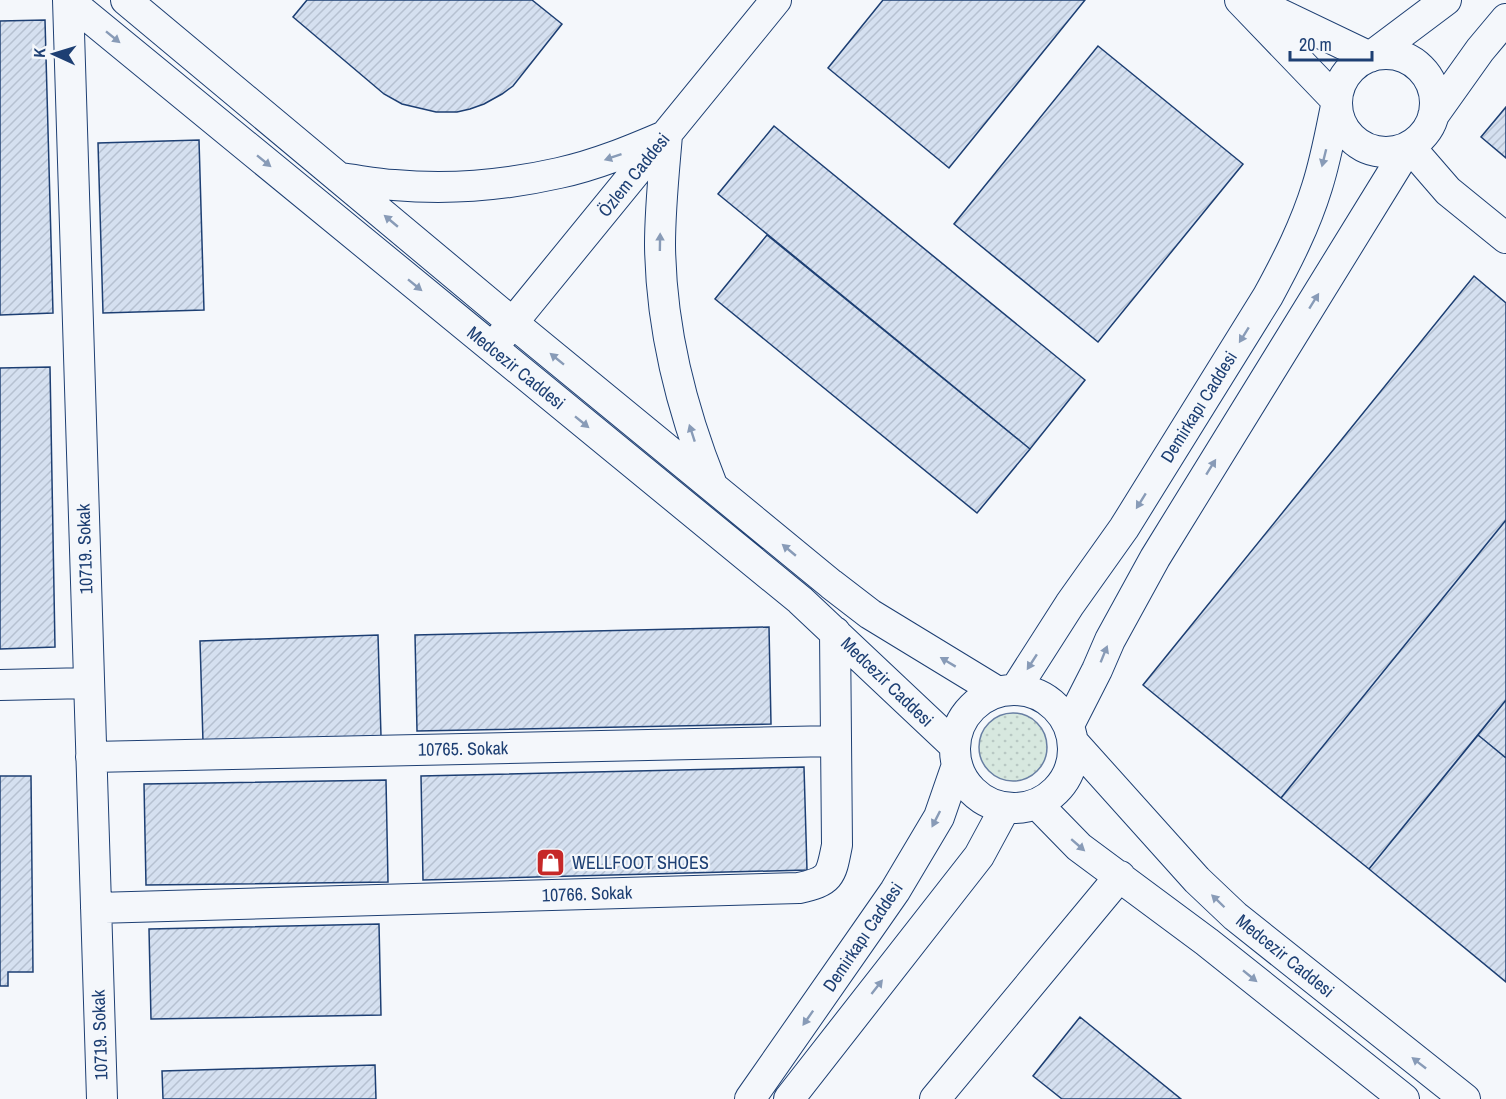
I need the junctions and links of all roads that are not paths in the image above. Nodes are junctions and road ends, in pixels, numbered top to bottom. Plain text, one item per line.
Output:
1 (68, 0) edge
2 (126, 0) edge
3 (776, 0) edge
4 (1240, 0) edge
5 (1251, 0) edge
6 (1446, 0) edge
7 (1506, 19) edge
8 (1370, 57) junction
9 (1337, 101) junction
10 (1433, 116) junction
11 (667, 135) junction
12 (1409, 146) junction
13 (339, 178) junction
14 (1506, 238) edge
15 (513, 323) junction
16 (492, 348) junction
17 (713, 488) junction
18 (835, 632) junction
19 (89, 683) junction
20 (0, 685) edge
21 (1006, 691) junction
22 (1071, 733) junction
23 (835, 741) junction
24 (956, 755) junction
25 (91, 757) junction
26 (1037, 804) junction
27 (1005, 808) junction
28 (1120, 876) junction
29 (96, 908) junction
30 (102, 1099) edge
31 (750, 1099) edge
32 (789, 1099) edge
33 (935, 1099) edge
34 (1404, 1099) edge
35 (1465, 1099) edge

1 -> 16 street, Medcezir Caddesi
1 - 19 street, 10719. Sokak
2 - 13 street, Medcezir Caddesi
3 - 11 street, Özlem Caddesi
4 - 9 street
5 - 8 street
6 - 8 street
7 - 10 street
8 - 9 street
8 - 10 street
9 - 12 street
9 -> 21 street, Demirkapı Caddesi
10 - 12 street
11 -> 13 street
11 - 15 street, Özlem Caddesi
17 -> 11 street
12 - 14 street
22 -> 12 street
15 -> 13 street, Medcezir Caddesi
15 - 16 street, Özlem Caddesi
17 -> 15 street, Medcezir Caddesi
16 -> 18 street, Medcezir Caddesi
21 -> 17 street, Medcezir Caddesi
18 - 23 street, 10766. Sokak
18 - 24 street, Medcezir Caddesi
19 - 20 street
19 - 25 street, 10719. Sokak
21 - 22 street
21 - 24 street
22 - 26 street
35 -> 22 street, Medcezir Caddesi
23 - 25 street, 10765. Sokak
23 - 29 street, 10766. Sokak
24 - 27 street
24 -> 31 street, Demirkapı Caddesi
25 - 29 street, 10719. Sokak
26 - 27 street
26 -> 28 street, Medcezir Caddesi
32 -> 27 street, Demirkapı Caddesi
28 - 33 street
28 -> 34 street, Medcezir Caddesi
29 - 30 street, 10719. Sokak

